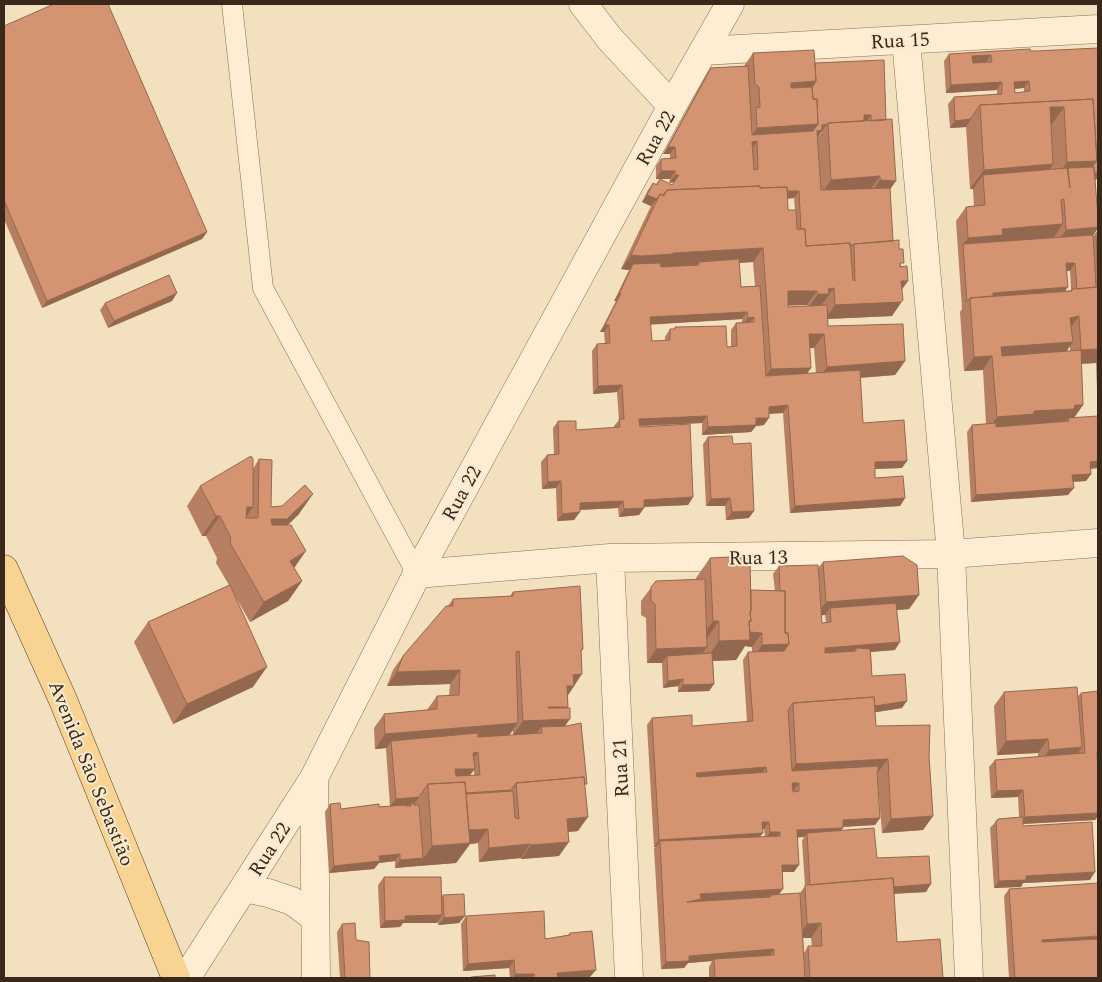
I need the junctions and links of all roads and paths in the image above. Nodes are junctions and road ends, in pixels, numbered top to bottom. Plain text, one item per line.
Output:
1 (232, 4) edge
2 (583, 4) edge
3 (730, 4) edge
4 (1098, 29) edge
5 (906, 40) junction
6 (703, 52) junction
7 (672, 106) junction
8 (1098, 543) edge
9 (951, 554) junction
10 (610, 558) junction
11 (4, 569) edge
12 (417, 574) junction
13 (314, 778) junction
14 (244, 888) junction
15 (314, 916) junction
16 (176, 978) edge
17 (186, 978) edge
18 (316, 978) edge
19 (629, 978) edge
20 (969, 978) edge

1 - 12 lane
2 - 7 street
3 - 6 street, Rua 22
4 - 5 street, Rua 15
5 - 6 street, Rua 15
5 - 9 street
6 - 7 street, Rua 22
7 - 12 street, Rua 22
8 - 9 street, Rua 13
9 - 10 street, Rua 13
9 - 20 street
10 - 12 street, Rua 13
10 - 19 street, Rua 21
11 - 16 main road, Avenida São Sebastião
12 - 13 street, Rua 22
13 - 14 street, Rua 22
13 - 15 street
14 - 15 street
14 - 17 street, Rua 22
15 - 18 street

